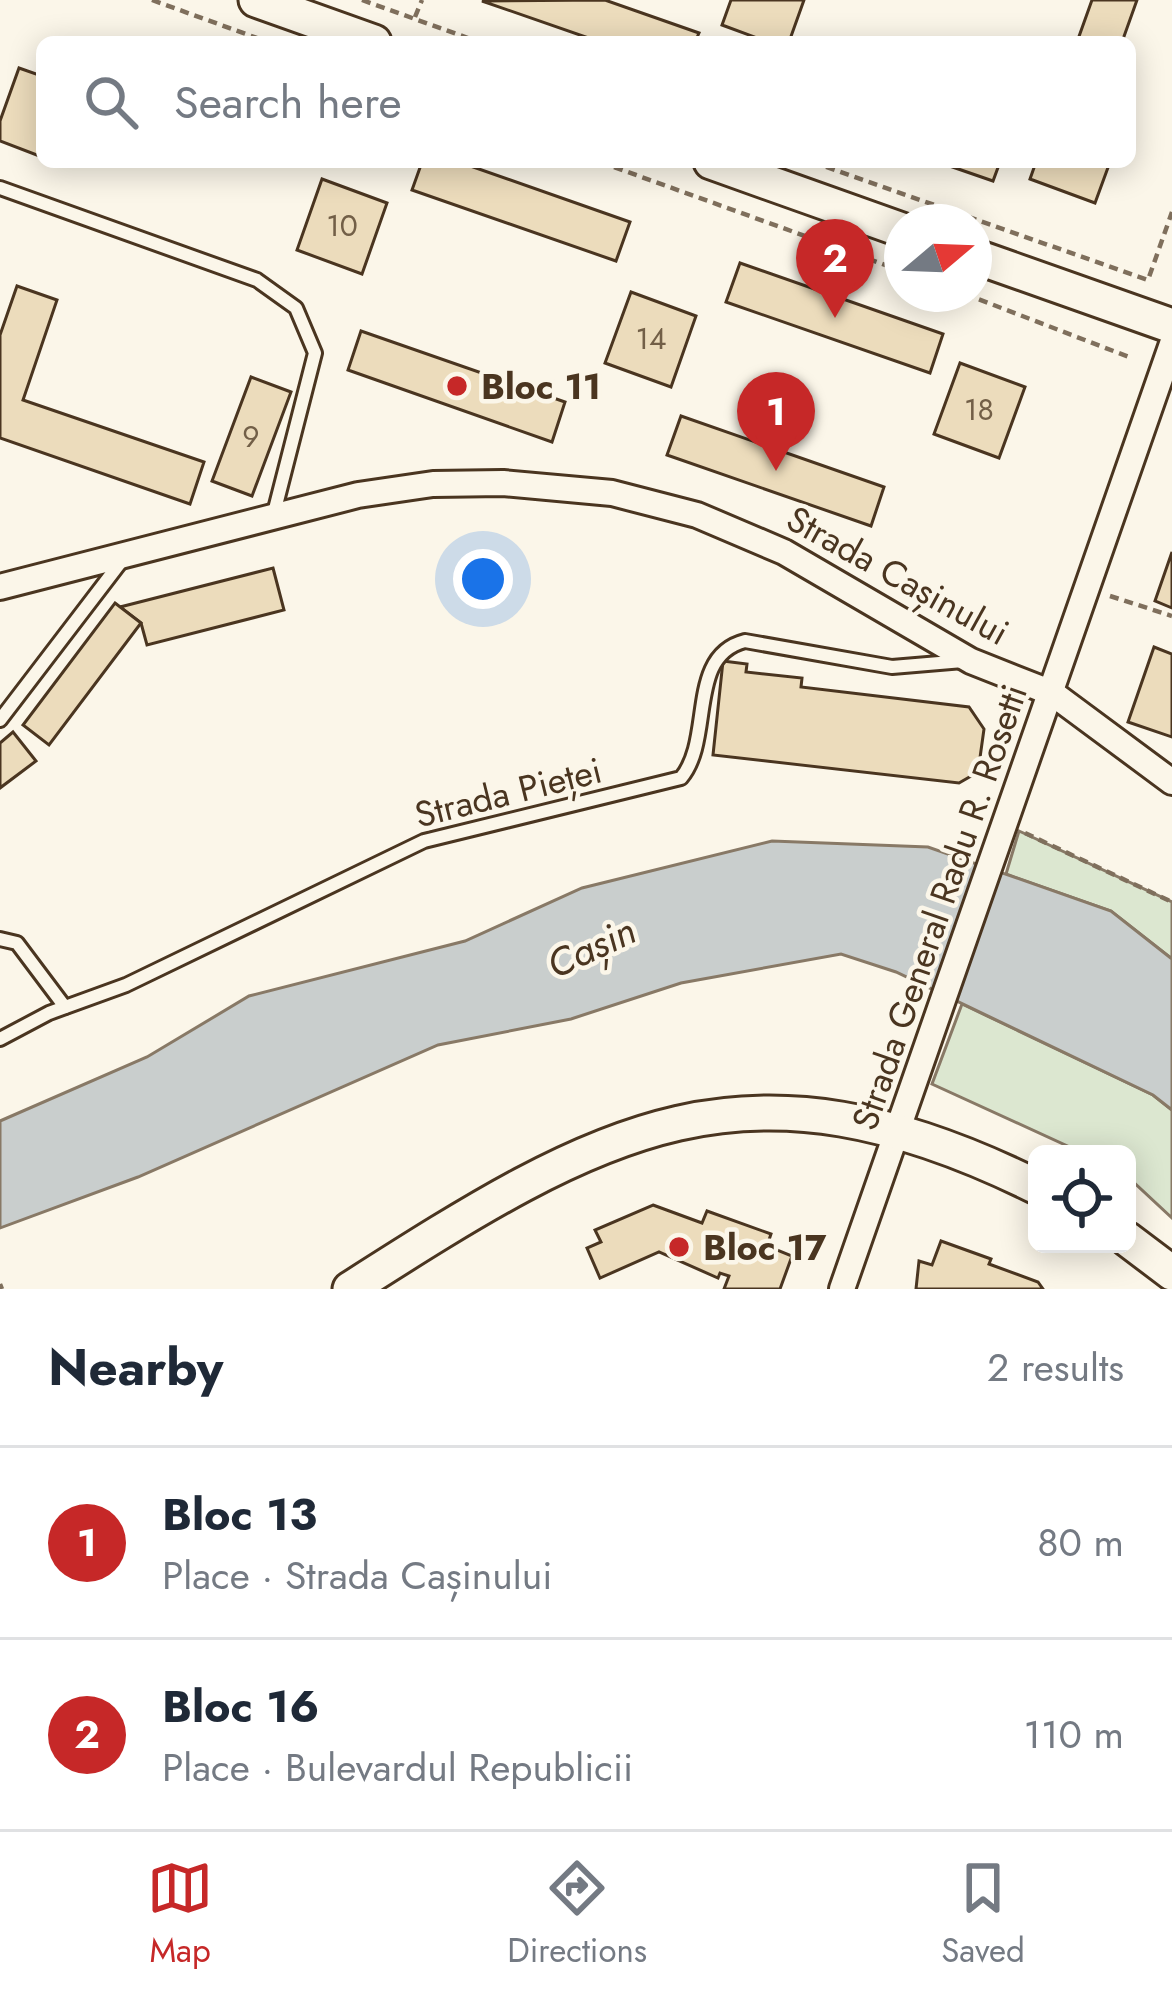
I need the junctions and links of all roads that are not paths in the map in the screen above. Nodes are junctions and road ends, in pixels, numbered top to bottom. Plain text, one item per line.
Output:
1 (256, 0) edge
2 (357, 36) edge
3 (728, 168) edge
4 (0, 188) edge
5 (884, 224) edge
6 (992, 262) edge
7 (1172, 326) edge
8 (1172, 344) edge
9 (274, 513) junction
10 (127, 553) junction
11 (0, 587) edge
12 (970, 661) junction
13 (1052, 693) junction
14 (0, 720) edge
15 (1172, 782) edge
16 (0, 939) edge
17 (65, 1007) junction
18 (0, 1040) edge
19 (900, 1132) junction
20 (1028, 1182) edge
21 (1136, 1246) edge
22 (1172, 1273) edge
23 (350, 1289) edge
24 (842, 1289) edge

1 - 2 main road
3 - 5 main road
4 - 9 lane
6 - 7 main road
8 - 13 street, Strada General Radu R. Rosetti
9 - 10 street, Strada Cașinului
9 - 12 street, Strada Cașinului
10 - 11 street, Strada Cașinului
10 - 14 lane
12 - 13 street, Strada Cașinului
12 - 17 lane, Strada Pieței
13 - 15 street, Strada Cașinului
13 - 19 street, Strada General Radu R. Rosetti
16 - 17 lane
17 - 18 lane, Strada Pieței
19 - 20 main road
19 - 23 main road
19 - 24 street, Strada General Radu R. Rosetti
21 - 22 main road

